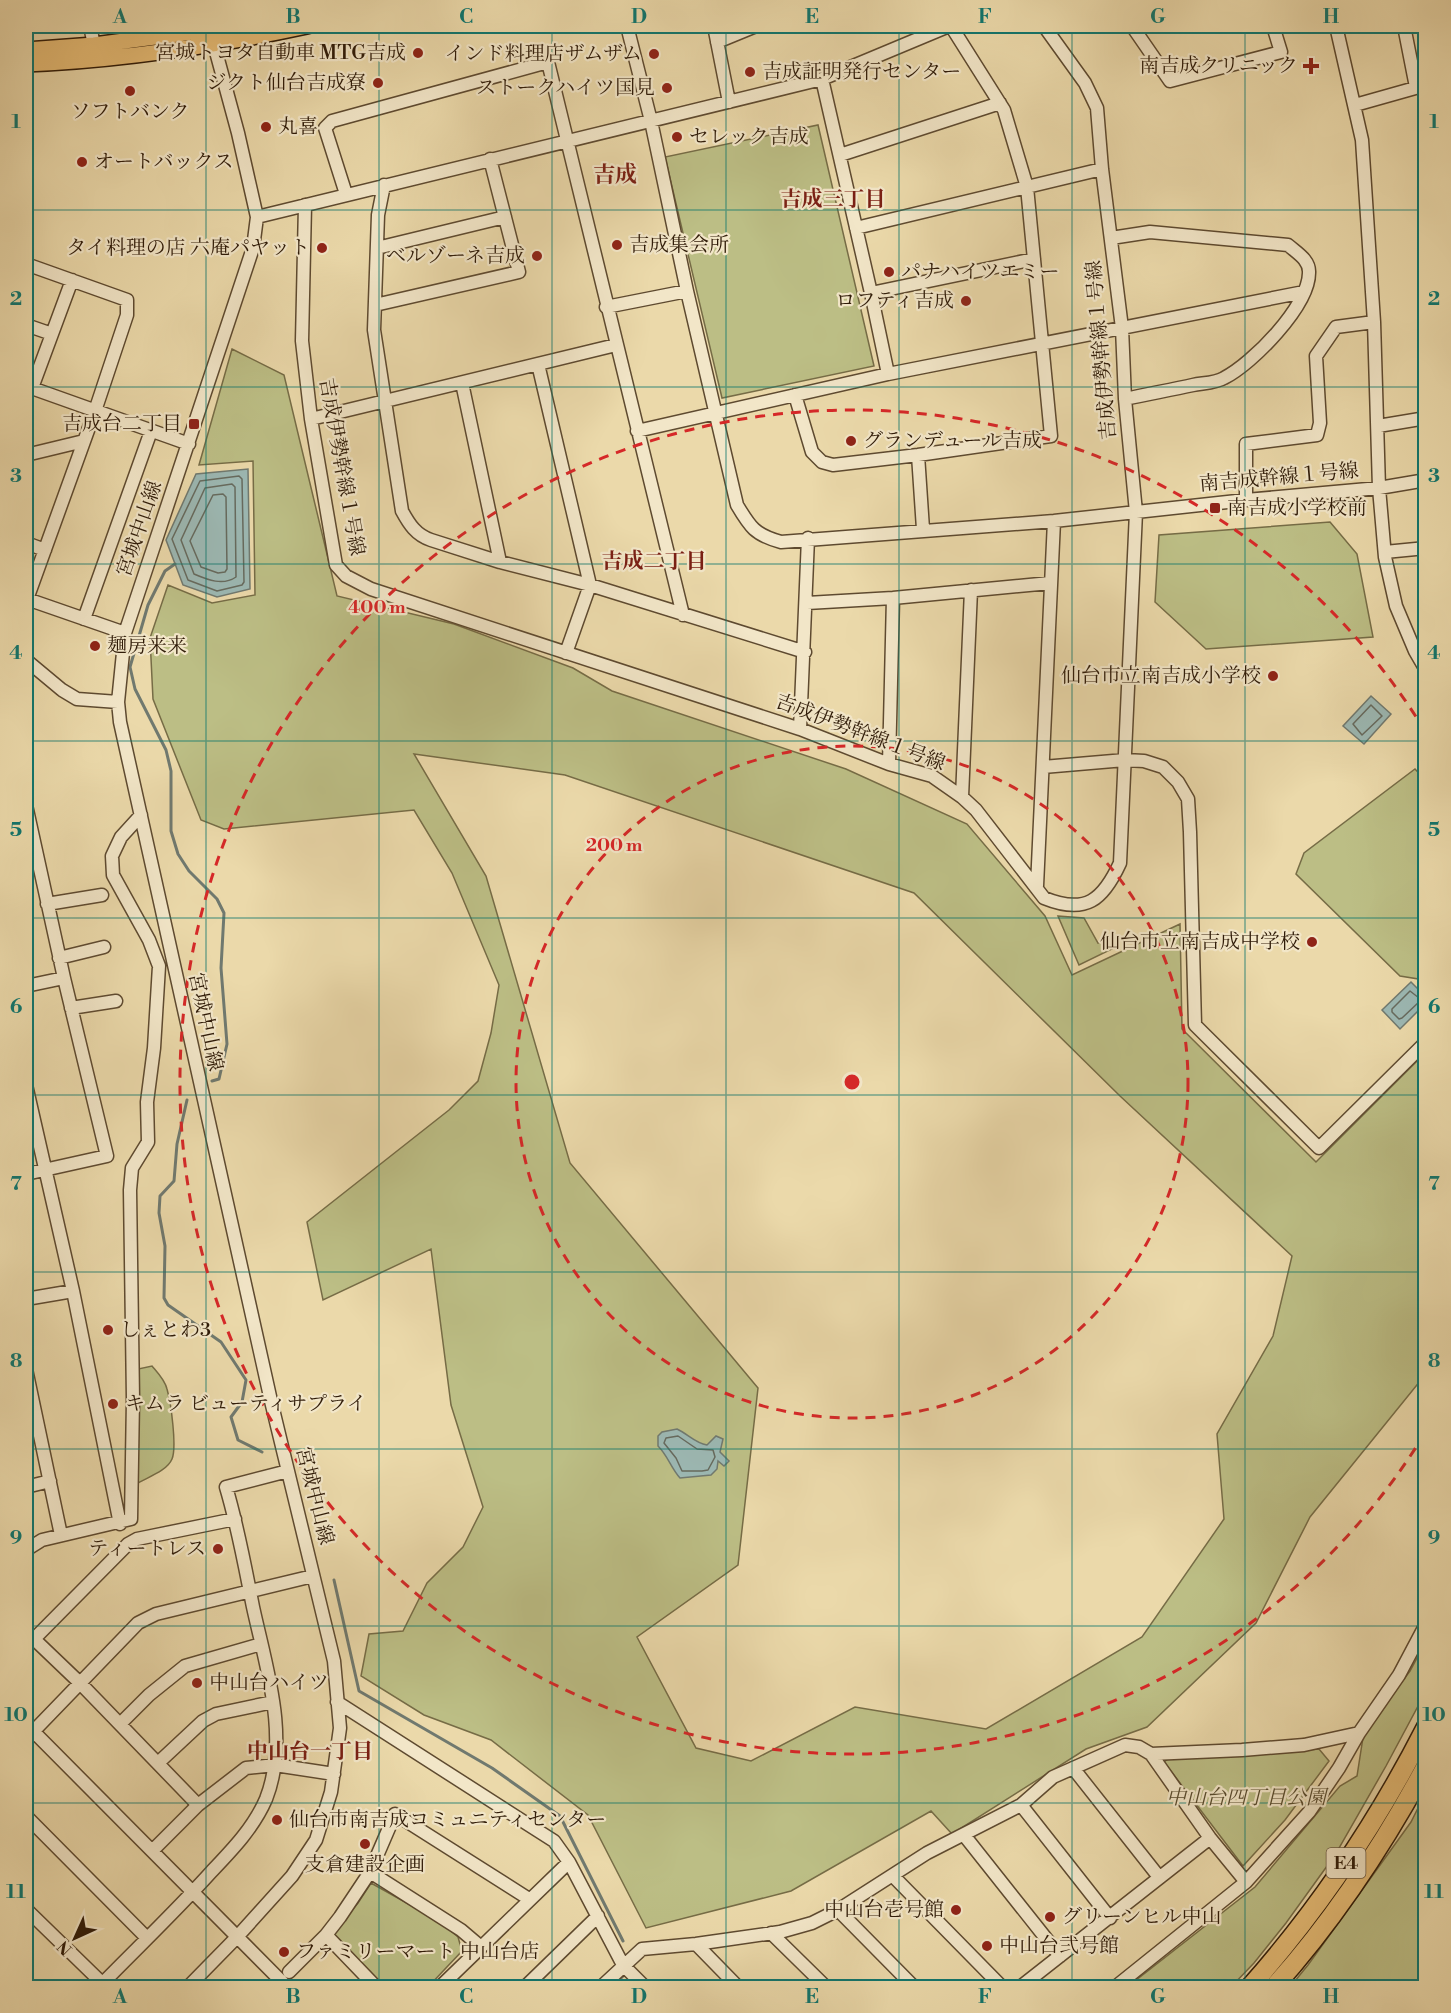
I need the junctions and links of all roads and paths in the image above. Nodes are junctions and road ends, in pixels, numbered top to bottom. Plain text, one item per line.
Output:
1 (90, 26) edge
2 (238, 26) edge
3 (306, 26) edge
4 (627, 26) edge
5 (714, 26) edge
6 (756, 26) edge
7 (950, 26) edge
8 (1044, 26) edge
9 (1135, 26) edge
10 (1273, 26) edge
11 (1336, 26) edge
12 (1404, 26) edge
13 (211, 34) edge
14 (717, 42) junction
15 (94, 45) junction
16 (26, 50) edge
17 (26, 64) edge
18 (822, 79) junction
19 (1421, 86) edge
20 (729, 102) junction
21 (1000, 103) junction
22 (1355, 105) junction
23 (651, 121) junction
24 (566, 140) junction
25 (840, 155) junction
26 (490, 159) junction
27 (1102, 169) junction
28 (384, 185) junction
29 (1027, 187) junction
30 (346, 194) junction
31 (304, 205) junction
32 (257, 217) junction
33 (505, 217) junction
34 (856, 228) junction
35 (1111, 238) junction
36 (377, 248) junction
37 (1035, 259) junction
38 (26, 264) edge
39 (72, 280) junction
40 (687, 291) junction
41 (1304, 292) junction
42 (872, 293) junction
43 (375, 305) junction
44 (606, 307) junction
45 (1374, 322) junction
46 (26, 325) edge
47 (1122, 328) junction
48 (52, 334) junction
49 (1042, 344) junction
50 (616, 345) junction
51 (538, 364) junction
52 (888, 374) junction
53 (462, 383) junction
54 (28, 387) edge
55 (795, 395) junction
56 (1125, 399) junction
57 (385, 400) junction
58 (95, 411) junction
59 (717, 413) junction
60 (1425, 418) edge
61 (311, 419) junction
62 (1378, 426) junction
63 (637, 430) junction
64 (151, 431) junction
65 (84, 441) junction
66 (189, 444) junction
67 (26, 455) edge
68 (918, 455) junction
69 (1425, 480) edge
70 (1379, 488) junction
71 (1246, 500) junction
72 (1136, 512) junction
73 (1054, 521) junction
74 (923, 530) junction
75 (808, 538) junction
76 (26, 543) edge
77 (1425, 548) edge
78 (45, 550) junction
79 (1385, 552) junction
80 (500, 561) junction
81 (1050, 583) junction
82 (590, 585) junction
83 (971, 590) junction
84 (893, 598) junction
85 (26, 601) edge
86 (807, 603) junction
87 (683, 615) junction
88 (84, 619) junction
89 (125, 633) junction
90 (805, 652) junction
91 (566, 653) junction
92 (26, 660) edge
93 (1425, 670) edge
94 (118, 702) junction
95 (800, 729) junction
96 (1125, 760) junction
97 (890, 764) junction
98 (1043, 767) junction
99 (963, 797) junction
100 (26, 805) edge
101 (141, 815) junction
102 (1037, 886) junction
103 (102, 895) dead end
104 (47, 904) junction
105 (104, 947) dead end
106 (59, 958) junction
107 (64, 978) junction
108 (26, 986) edge
109 (116, 1001) dead end
110 (71, 1008) junction
111 (1425, 1042) edge
112 (26, 1085) edge
113 (45, 1169) junction
114 (26, 1174) edge
115 (73, 1291) junction
116 (26, 1299) edge
117 (26, 1369) edge
118 (31, 1422) edge
119 (288, 1471) junction
120 (50, 1481) junction
121 (26, 1487) edge
122 (235, 1519) junction
123 (120, 1524) junction
124 (61, 1535) junction
125 (26, 1550) edge
126 (313, 1576) junction
127 (250, 1591) junction
128 (1425, 1624) edge
129 (261, 1644) junction
130 (80, 1683) junction
131 (273, 1702) junction
132 (337, 1702) junction
133 (120, 1724) junction
134 (1425, 1726) edge
135 (28, 1731) edge
136 (1359, 1732) junction
137 (1151, 1754) junction
138 (158, 1763) junction
139 (275, 1765) junction
140 (1425, 1766) edge
141 (1073, 1768) junction
142 (334, 1774) junction
143 (198, 1805) junction
144 (1021, 1805) junction
145 (26, 1816) edge
146 (964, 1835) junction
147 (1210, 1838) junction
148 (152, 1851) junction
149 (569, 1862) junction
150 (370, 1872) junction
151 (893, 1876) junction
152 (1159, 1877) junction
153 (1246, 1882) junction
154 (193, 1892) junction
155 (529, 1899) junction
156 (26, 1909) edge
157 (838, 1910) junction
158 (597, 1916) junction
159 (1110, 1918) junction
160 (771, 1933) junction
161 (326, 1935) junction
162 (237, 1937) junction
163 (147, 1938) junction
164 (696, 1944) junction
165 (481, 1947) junction
166 (1060, 1956) junction
167 (623, 1965) junction
168 (279, 1979) edge
169 (100, 1985) edge
170 (187, 1988) edge
171 (288, 1988) edge
172 (377, 1988) edge
173 (439, 1988) edge
174 (524, 1988) edge
175 (600, 1988) edge
176 (646, 1988) edge
177 (739, 1988) edge
178 (827, 1988) edge
179 (915, 1988) edge
180 (1003, 1988) edge
181 (1019, 1988) edge
182 (1114, 1988) edge
183 (1249, 1988) edge
184 (1273, 1988) edge

1 - 15 street
2 - 13 main road
3 - 13 main road
4 - 23 street, 南吉成幹線１号線
5 - 14 street
6 - 14 street
7 - 18 street
7 - 21 street
8 - 27 street, 吉成伊勢幹線１号線
9 - 10 street
11 - 22 street
12 - 19 street
13 - 15 main road
13 - 17 main road
13 - 32 street, 宮城中山線
14 - 20 street
15 - 16 main road
18 - 20 street
18 - 25 street
19 - 22 street
20 - 23 street
21 - 25 street
21 - 29 street
22 - 45 street
23 - 24 street
23 - 40 street, 南吉成幹線１号線
24 - 26 street
24 - 30 street
24 - 44 street
25 - 34 street
26 - 28 street
26 - 33 street
27 - 29 street
27 - 35 street, 吉成伊勢幹線１号線
28 - 30 street
28 - 36 street
29 - 34 street
29 - 37 street
30 - 31 street
31 - 32 street
31 - 61 street, 吉成伊勢幹線１号線
32 - 66 street, 宮城中山線
33 - 36 street
33 - 43 street
34 - 42 street
35 - 41 street
35 - 47 street, 吉成伊勢幹線１号線
36 - 43 street
37 - 42 street
37 - 49 street
38 - 39 street
39 - 48 street
39 - 58 street
40 - 44 street
40 - 59 street, 南吉成幹線１号線
41 - 47 street
41 - 56 street
42 - 52 street
43 - 57 street
44 - 50 street
45 - 62 street
45 - 71 street
46 - 48 street
47 - 49 street
47 - 56 street, 吉成伊勢幹線１号線
48 - 54 street
49 - 52 street
49 - 68 street
50 - 51 street
50 - 63 street
51 - 53 street
51 - 82 street
52 - 55 street
53 - 57 street
53 - 80 street
54 - 58 street
55 - 59 street
55 - 68 street
56 - 72 street, 吉成伊勢幹線１号線
57 - 61 street
57 - 80 street
58 - 64 street
58 - 65 street
59 - 63 street
59 - 75 street, 南吉成幹線１号線
60 - 62 street
61 - 91 street, 吉成伊勢幹線１号線
62 - 70 street
63 - 87 street
64 - 66 street
64 - 88 street
65 - 67 street
65 - 78 street
66 - 89 street, 宮城中山線
68 - 74 street
69 - 70 street, 南吉成幹線１号線
70 - 71 street, 南吉成幹線１号線
70 - 79 street
71 - 72 street, 南吉成幹線１号線
72 - 73 street, 南吉成幹線１号線
72 - 96 street, 吉成伊勢幹線１号線
73 - 74 street, 南吉成幹線１号線
73 - 81 street
74 - 75 street, 南吉成幹線１号線
75 - 86 street
76 - 78 street
77 - 79 street
78 - 85 street
79 - 93 street
80 - 82 street
81 - 83 street
81 - 98 street
82 - 87 street
82 - 91 street
83 - 84 street
83 - 99 street
84 - 86 street
84 - 97 street
85 - 88 street
86 - 90 street
87 - 90 street
88 - 89 street
89 - 94 street, 宮城中山線
90 - 95 street
91 - 95 street, 吉成伊勢幹線１号線
92 - 94 street
94 - 101 street, 宮城中山線
95 - 97 street, 吉成伊勢幹線１号線
96 - 98 street
96 - 102 street, 吉成伊勢幹線１号線
96 - 111 street
97 - 99 street, 吉成伊勢幹線１号線
98 - 102 street
99 - 102 street, 吉成伊勢幹線１号線
100 - 104 street
101 - 119 street, 宮城中山線
101 - 123 street
103 - 104 street
104 - 106 street
105 - 106 street
106 - 107 street
107 - 108 street
107 - 110 street
109 - 110 street
110 - 113 street
112 - 113 street
113 - 114 street
113 - 115 street
115 - 116 street
115 - 123 street
117 - 118 street
118 - 120 street
119 - 122 street
119 - 126 street, 宮城中山線
120 - 121 street
120 - 124 street
122 - 127 street
122 - 130 street
123 - 124 street
124 - 125 street
126 - 127 street
126 - 132 street, 宮城中山線
127 - 129 street
127 - 130 street
128 - 136 street
129 - 131 street
129 - 133 street
130 - 133 street
130 - 135 street
131 - 138 street
131 - 139 street
132 - 142 street, 宮城中山線
132 - 149 street
133 - 138 street
134 - 183 highway, E4
135 - 148 street
136 - 137 street
136 - 153 street
137 - 141 street
137 - 147 street
138 - 143 street
139 - 142 street
139 - 143 street
139 - 154 street
140 - 184 highway, E4
141 - 144 street
141 - 152 street
142 - 162 street, 宮城中山線
143 - 148 street
144 - 146 street
144 - 159 street
145 - 163 street
146 - 151 street
146 - 166 street
147 - 152 street
147 - 153 street
148 - 154 street
149 - 155 street
149 - 158 street
150 - 155 street
150 - 161 street
150 - 165 street
151 - 157 street
151 - 180 street
152 - 159 street
153 - 182 street
154 - 162 street
154 - 163 street
155 - 165 street
156 - 169 street
157 - 160 street
157 - 179 street
158 - 167 street
158 - 174 street
159 - 166 street
160 - 164 street
160 - 178 street
161 - 168 street
161 - 172 street
162 - 168 street
162 - 170 street, 宮城中山線
163 - 169 street
164 - 167 street
164 - 177 street
165 - 173 street
166 - 181 street
167 - 175 street
167 - 176 street
168 - 171 street

